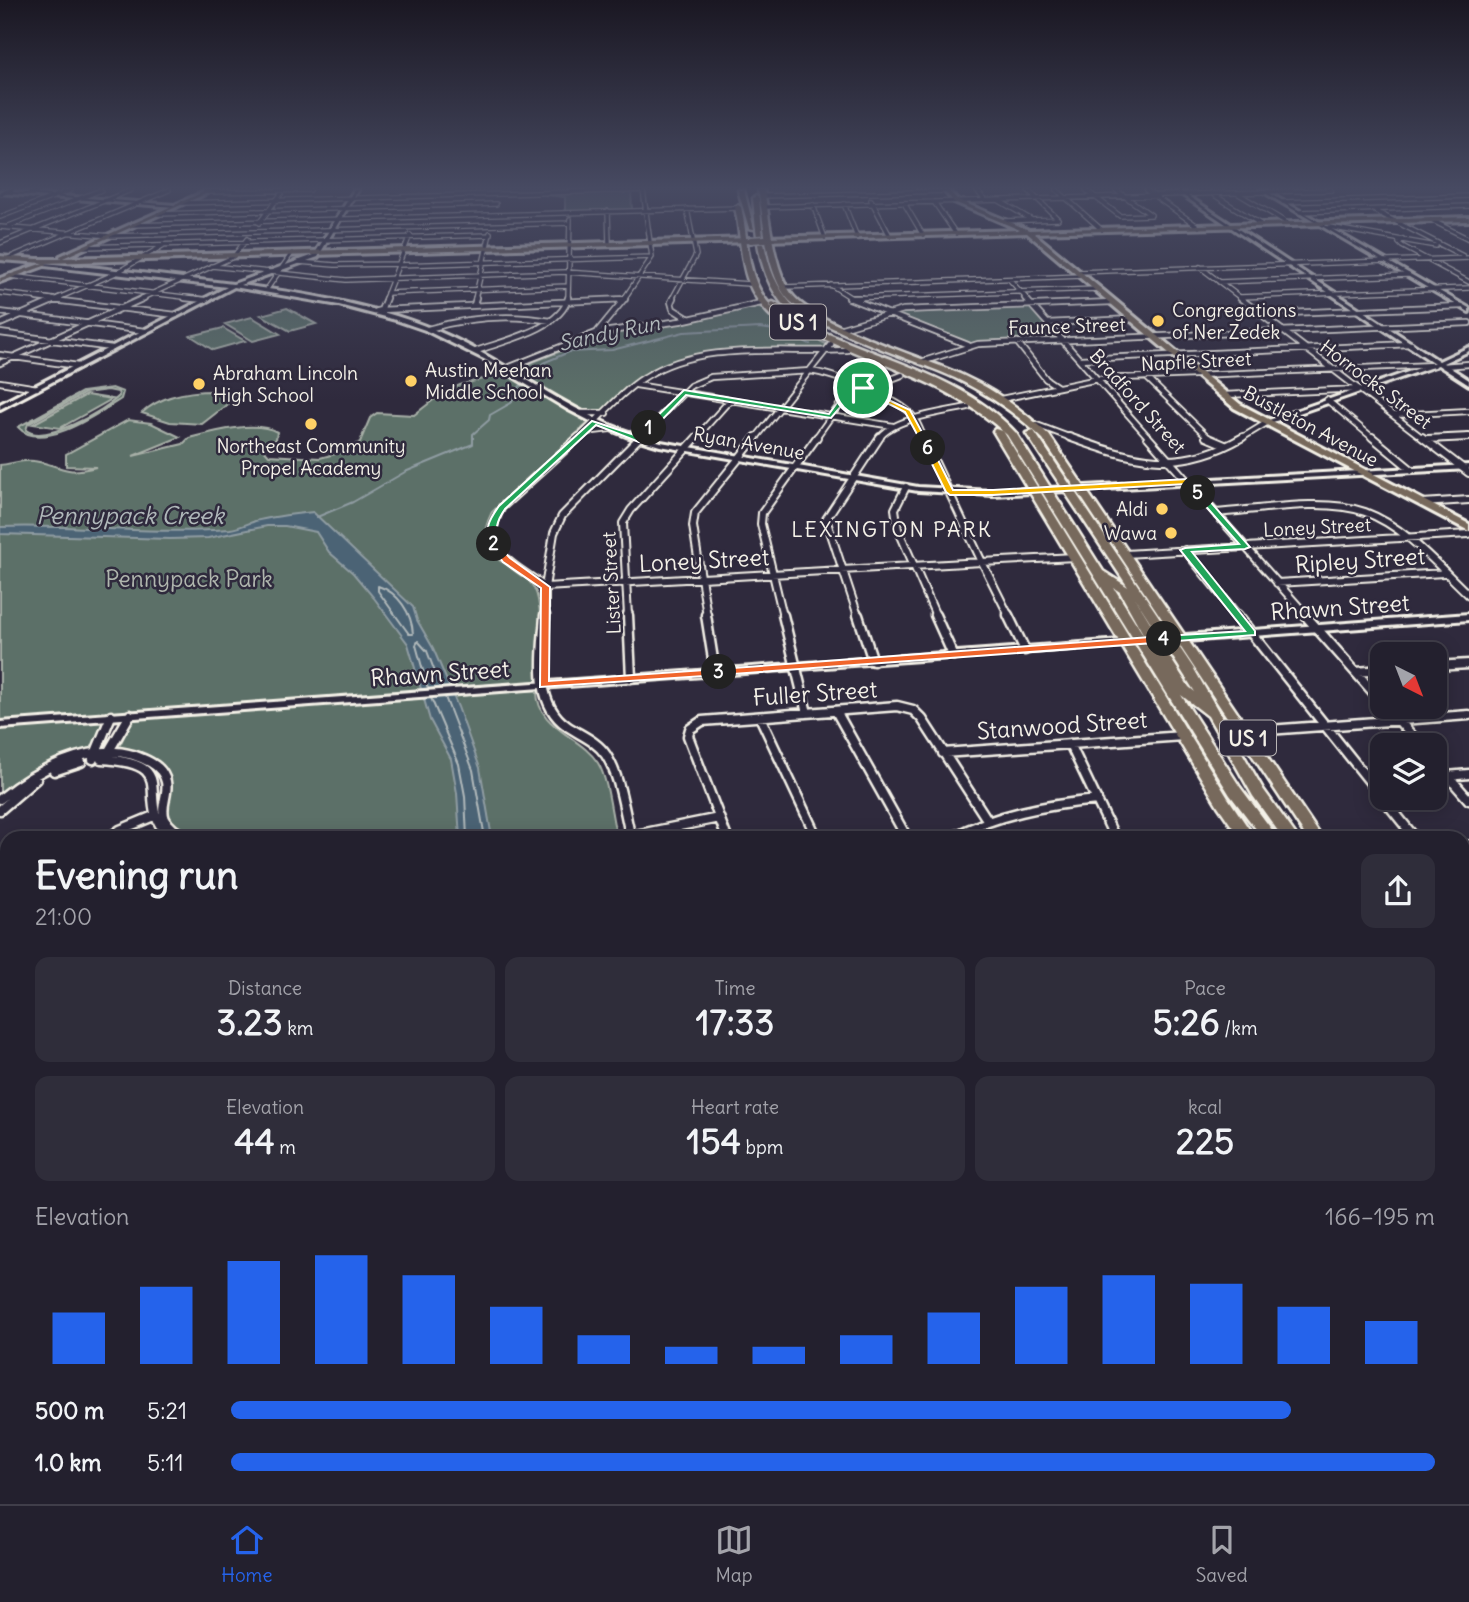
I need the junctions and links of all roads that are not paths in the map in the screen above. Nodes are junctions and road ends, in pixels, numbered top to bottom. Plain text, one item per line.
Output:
1 (24, 260) edge
2 (54, 260) edge
3 (139, 260) edge
4 (225, 260) edge
5 (287, 260) edge
6 (303, 260) edge
7 (400, 260) edge
8 (535, 260) edge
9 (569, 260) edge
10 (650, 260) edge
11 (695, 260) edge
12 (748, 260) edge
13 (756, 260) edge
14 (765, 260) edge
15 (775, 260) edge
16 (1063, 260) edge
17 (1284, 260) edge
18 (1401, 260) edge
19 (1428, 260) edge
20 (1384, 261) junction
21 (299, 262) junction
22 (483, 262) junction
23 (45, 264) junction
24 (1290, 264) junction
25 (398, 265) junction
26 (212, 267) junction
27 (1200, 267) junction
28 (279, 271) junction
29 (0, 272) edge
30 (118, 272) junction
31 (569, 272) junction
32 (269, 273) junction
33 (1080, 274) junction
34 (14, 275) junction
35 (481, 275) junction
36 (780, 275) junction
37 (1408, 275) junction
38 (640, 277) junction
39 (393, 278) junction
40 (1311, 278) junction
41 (184, 279) junction
42 (1009, 279) junction
43 (0, 280) edge
44 (683, 280) junction
45 (923, 282) junction
46 (1219, 282) junction
47 (1469, 282) edge
48 (750, 284) junction
49 (831, 285) junction
50 (87, 286) junction
51 (235, 286) junction
52 (568, 286) junction
53 (784, 287) junction
54 (1469, 288) edge
55 (267, 289) junction
56 (1098, 289) junction
57 (1434, 289) junction
58 (477, 290) junction
59 (1020, 291) junction
60 (0, 293) edge
61 (387, 293) junction
62 (1334, 293) junction
63 (152, 294) junction
64 (777, 295) junction
65 (932, 295) junction
66 (1239, 297) junction
67 (850, 298) junction
68 (625, 299) junction
69 (55, 300) junction
70 (205, 300) junction
71 (568, 302) junction
72 (1113, 302) junction
73 (761, 303) junction
74 (474, 305) junction
75 (1032, 305) junction
76 (1462, 306) junction
77 (120, 308) junction
78 (942, 308) junction
79 (1358, 310) junction
80 (1469, 310) edge
81 (378, 311) junction
82 (0, 312) edge
83 (888, 314) junction
84 (1261, 314) junction
85 (21, 315) junction
86 (176, 315) junction
87 (1133, 319) junction
88 (689, 320) junction
89 (551, 321) junction
90 (1047, 323) junction
91 (1469, 323) edge
92 (0, 324) edge
93 (87, 324) junction
94 (1384, 327) junction
95 (842, 328) junction
96 (428, 329) junction
97 (145, 331) junction
98 (1282, 331) junction
99 (0, 333) edge
100 (596, 333) junction
101 (1153, 336) junction
102 (854, 339) junction
103 (51, 340) junction
104 (1063, 340) junction
105 (1017, 342) junction
106 (1411, 344) junction
107 (968, 345) junction
108 (828, 347) junction
109 (112, 348) junction
110 (1307, 349) junction
111 (1469, 349) edge
112 (894, 350) junction
113 (476, 351) junction
114 (0, 355) edge
115 (1176, 355) junction
116 (13, 357) junction
117 (1080, 359) junction
118 (921, 362) junction
119 (0, 363) edge
120 (1441, 363) junction
121 (78, 366) junction
122 (1394, 366) junction
123 (505, 369) junction
124 (888, 369) junction
125 (1333, 369) junction
126 (1419, 370) junction
127 (810, 371) junction
128 (902, 375) junction
129 (1199, 375) junction
130 (1146, 377) junction
131 (922, 378) junction
132 (1098, 379) junction
133 (0, 382) edge
134 (1469, 383) edge
135 (636, 385) junction
136 (1058, 387) junction
137 (37, 388) junction
138 (863, 388) junction
139 (1360, 389) junction
140 (684, 393) junction
141 (1224, 396) junction
142 (1001, 399) junction
143 (730, 400) junction
144 (1327, 400) junction
145 (0, 407) edge
146 (968, 407) junction
147 (779, 408) junction
148 (1469, 411) edge
149 (606, 413) junction
150 (580, 414) junction
151 (1393, 415) junction
152 (831, 416) junction
153 (914, 418) junction
154 (595, 422) junction
155 (1268, 422) junction
156 (1034, 424) junction
157 (893, 426) junction
158 (610, 429) junction
159 (582, 433) junction
160 (1469, 437) edge
161 (639, 439) junction
162 (1426, 440) junction
163 (1225, 445) junction
164 (687, 448) junction
165 (738, 457) junction
166 (1170, 460) junction
167 (795, 467) junction
168 (1467, 469) edge
169 (1412, 470) junction
170 (1364, 472) junction
171 (852, 477) junction
172 (1188, 481) junction
173 (906, 487) junction
174 (1058, 489) junction
175 (950, 492) junction
176 (1469, 500) edge
177 (1422, 503) junction
178 (1216, 513) junction
179 (1469, 528) edge
180 (1469, 534) edge
181 (1405, 538) junction
182 (1245, 547) junction
183 (1185, 550) junction
184 (1081, 555) junction
185 (1119, 555) junction
186 (983, 562) junction
187 (914, 566) junction
188 (842, 570) junction
189 (1444, 573) junction
190 (773, 574) junction
191 (699, 578) junction
192 (626, 582) junction
193 (1277, 583) junction
194 (545, 587) junction
195 (1469, 596) edge
196 (1469, 617) edge
197 (1317, 628) junction
198 (1252, 633) junction
199 (1154, 640) junction
200 (1025, 650) junction
201 (953, 655) junction
202 (873, 661) junction
203 (1469, 664) edge
204 (1447, 665) edge
205 (796, 666) junction
206 (1370, 671) edge
207 (715, 672) junction
208 (1356, 672) junction
209 (631, 678) junction
210 (544, 684) junction
211 (1370, 688) edge
212 (836, 711) junction
213 (807, 713) junction
214 (130, 715) junction
215 (1469, 715) edge
216 (111, 716) junction
217 (760, 717) junction
218 (1398, 720) junction
219 (0, 725) edge
220 (1325, 726) junction
221 (1243, 732) junction
222 (1410, 733) edge
223 (1183, 736) junction
224 (1070, 744) junction
225 (943, 753) junction
226 (106, 756) junction
227 (94, 757) junction
228 (1469, 774) edge
229 (1447, 776) joint
230 (1370, 782) edge
231 (0, 800) edge
232 (1097, 800) junction
233 (1469, 800) edge
234 (0, 810) edge
235 (1393, 810) edge
236 (157, 815) junction
237 (719, 818) junction
238 (988, 821) junction
239 (119, 831) edge
240 (161, 831) edge
241 (174, 831) edge
242 (628, 831) edge
243 (658, 831) edge
244 (724, 831) edge
245 (814, 831) edge
246 (903, 831) edge
247 (966, 831) edge
248 (1112, 831) edge
249 (1243, 831) edge
250 (1266, 831) edge
251 (1286, 831) edge
252 (1310, 831) edge
253 (1409, 831) edge

1 - 23 main road
2 - 23 main road
3 - 30 street
4 - 26 street
5 - 28 street
6 - 21 street
7 - 25 street
8 - 22 street
9 - 31 street
10 - 38 street
11 - 44 street
12 - 48 highway, US 1
13 - 131 highway, US 1
14 - 64 highway, US 1
15 - 36 highway, US 1
16 - 33 main road, Bustleton Avenue
17 - 24 street
18 - 20 street
19 - 47 street
20 - 24 street
20 - 37 street
21 - 25 street
21 - 28 street
22 - 25 street
22 - 35 street
23 - 30 street, Ryan Avenue
23 - 34 main road
24 - 27 street
24 - 40 street
25 - 39 street
26 - 32 street
26 - 41 street
27 - 33 street
27 - 46 street, Horrocks Street
28 - 32 street
28 - 39 street
28 - 55 street
29 - 34 street
30 - 41 street, Ryan Avenue
30 - 50 street
31 - 35 street
31 - 38 street
31 - 52 street
32 - 51 street
33 - 42 street
33 - 56 main road, Bustleton Avenue
34 - 43 main road
34 - 50 street
35 - 39 street
35 - 58 street
36 - 53 highway, US 1
36 - 64 highway
37 - 40 street
37 - 57 street
38 - 44 street
38 - 68 street
39 - 61 street
40 - 46 street
40 - 62 street
41 - 51 street, Ryan Avenue
41 - 63 street
42 - 45 street
42 - 59 street, Bradford Street
44 - 48 street
44 - 88 street
45 - 49 street
45 - 65 street
46 - 66 street, Horrocks Street
48 - 73 highway, US 1
49 - 53 street
49 - 67 street
50 - 63 street
50 - 69 street
51 - 55 street, Ryan Avenue
51 - 70 street
52 - 58 street
52 - 71 street
53 - 95 highway, US 1
54 - 57 street
55 - 81 street, Ryan Avenue
56 - 59 street
56 - 72 main road, Bustleton Avenue
57 - 62 street
57 - 76 street
58 - 61 street
58 - 74 street
59 - 65 street
59 - 75 street, Bradford Street
60 - 69 street
61 - 81 street
62 - 66 street
62 - 79 street
63 - 70 street
63 - 77 street
64 - 102 highway, US 1
65 - 67 street
65 - 78 street
66 - 84 street, Horrocks Street
67 - 83 street
68 - 71 street
68 - 100 street
69 - 77 street
69 - 85 street
70 - 86 street
71 - 74 street
71 - 89 street
72 - 75 street
72 - 87 main road, Bustleton Avenue
73 - 88 street
73 - 108 highway, US 1
74 - 81 street
75 - 78 street
75 - 90 street, Bradford Street
76 - 79 street
76 - 80 street
77 - 86 street
77 - 93 street
78 - 83 street
79 - 84 street
79 - 94 street
81 - 96 street, Ryan Avenue
82 - 85 street
83 - 95 street
83 - 107 street
84 - 98 street, Horrocks Street
85 - 92 street
85 - 93 street
86 - 97 street
87 - 90 street
87 - 101 main road, Bustleton Avenue
88 - 100 street
89 - 96 street
89 - 113 street
90 - 104 street, Bradford Street
91 - 94 street, Faunce Street
93 - 97 street
93 - 103 street
94 - 98 street, Faunce Street
94 - 106 street
95 - 112 highway, US 1
96 - 113 street, Ryan Avenue
97 - 109 street
98 - 101 street, Faunce Street
98 - 110 street, Horrocks Street
99 - 103 street
100 - 123 street
101 - 104 street, Faunce Street
101 - 115 main road, Bustleton Avenue
102 - 112 highway
102 - 174 highway, US 1
103 - 109 street
103 - 116 street
104 - 105 street, Faunce Street
104 - 117 street, Bradford Street
105 - 107 street, Faunce Street
105 - 136 street
106 - 110 street
106 - 120 street
107 - 118 street, Faunce Street
108 - 124 highway, US 1
108 - 127 street
108 - 135 street
109 - 121 street
110 - 115 street
110 - 125 street, Horrocks Street
111 - 120 street
112 - 118 highway, US 1
113 - 123 street, Ryan Avenue
114 - 116 street
115 - 117 street
115 - 129 main road, Bustleton Avenue
116 - 119 street
116 - 121 street
117 - 132 street, Bradford Street
118 - 142 highway, US 1
120 - 122 street, Napfle Street
120 - 126 street
120 - 134 street
121 - 137 street
122 - 125 street, Napfle Street
122 - 126 street, Napfle Street
123 - 150 street, Ryan Avenue
124 - 128 highway, US 1
124 - 131 highway
125 - 129 street, Napfle Street
125 - 139 street, Horrocks Street
126 - 139 street
127 - 138 street
127 - 140 street
127 - 147 street
128 - 138 street
128 - 146 highway, US 1
129 - 130 street, Napfle Street
129 - 141 main road, Bustleton Avenue
130 - 132 street, Napfle Street
130 - 163 street
131 - 174 highway, US 1
132 - 136 street, Napfle Street
132 - 166 street, Bradford Street
133 - 137 street
135 - 140 street
135 - 149 street
136 - 142 street, Napfle Street
137 - 145 street
138 - 152 street
138 - 153 street
139 - 141 street
139 - 144 street
139 - 151 street, Horrocks Street
140 - 143 street
140 - 161 street
141 - 155 main road, Bustleton Avenue
142 - 156 highway, US 1
143 - 147 street
143 - 164 street, Lister Street
144 - 155 street
144 - 169 street
146 - 153 street
146 - 174 highway, US 1
147 - 152 street
147 - 165 street
148 - 151 street
149 - 150 street
149 - 154 street
150 - 154 street, Ryan Avenue
151 - 162 street, Horrocks Street
152 - 157 street
152 - 167 street
153 - 157 street
153 - 175 street
154 - 158 street, Ryan Avenue
154 - 159 street
155 - 163 street
155 - 170 main road, Bustleton Avenue
156 - 166 street
156 - 174 highway, US 1
157 - 171 street
158 - 159 street
158 - 161 street, Ryan Avenue
159 - 194 street
160 - 162 street
161 - 164 street, Ryan Avenue
161 - 194 street
162 - 168 street, Horrocks Street
163 - 166 street
164 - 165 street, Ryan Avenue
164 - 192 street, Lister Street
165 - 167 street, Ryan Avenue
165 - 191 street
166 - 172 street, Bradford Street
167 - 171 street, Ryan Avenue
167 - 190 street
168 - 169 street, Ryan Avenue
169 - 170 street, Ryan Avenue
170 - 172 street, Ryan Avenue
170 - 177 main road, Bustleton Avenue
171 - 173 street, Ryan Avenue
171 - 188 street
172 - 174 street, Ryan Avenue
172 - 178 street, Bradford Street
173 - 175 street, Ryan Avenue
173 - 187 street
174 - 175 street, Ryan Avenue
174 - 184 highway, US 1
174 - 185 highway, US 1
175 - 186 street
176 - 177 street
177 - 179 main road, Bustleton Avenue
178 - 181 street
178 - 182 street, Bradford Street
180 - 181 street, Loney Street
181 - 182 street, Loney Street
181 - 189 street
182 - 183 street, Loney Street
182 - 193 street, Bradford Street
183 - 185 street, Loney Street
183 - 198 street
184 - 186 street, Loney Street
184 - 199 highway, US 1
184 - 199 highway, US 1
185 - 199 highway, US 1
186 - 187 street, Loney Street
186 - 200 street
187 - 188 street, Loney Street
187 - 201 street
188 - 190 street, Loney Street
188 - 202 street
189 - 193 street, Ripley Street
189 - 195 street
190 - 191 street, Loney Street
190 - 205 street
191 - 192 street, Loney Street
191 - 207 street
192 - 194 street, Loney Street
192 - 209 street, Lister Street
193 - 197 street, Bradford Street
194 - 210 street
196 - 197 street, Rhawn Street
197 - 198 street, Rhawn Street
197 - 208 street, Bradford Street
198 - 199 street, Rhawn Street
198 - 220 street
199 - 200 street, Rhawn Street
199 - 221 highway, US 1
199 - 223 highway, US 1
199 - 250 highway, US 1
199 - 251 highway, US 1
200 - 201 street, Rhawn Street
201 - 202 street, Rhawn Street
202 - 205 street, Rhawn Street
203 - 204 street
205 - 207 street, Rhawn Street
205 - 213 street
206 - 208 street
207 - 209 street, Rhawn Street
208 - 211 street, Bradford Street
209 - 210 street, Rhawn Street
210 - 214 street, Rhawn Street
210 - 242 street
212 - 213 street, Fuller Street
212 - 225 street, Fuller Street
212 - 246 street
213 - 217 street, Fuller Street
214 - 216 street, Rhawn Street
214 - 226 street
215 - 218 street
216 - 219 street, Rhawn Street
216 - 227 street
217 - 237 street, Fuller Street
217 - 245 street
218 - 220 street
218 - 222 street
220 - 221 street
220 - 230 street
221 - 252 highway, US 1
223 - 224 street, Stanwood Street
223 - 249 highway, US 1
224 - 225 street, Stanwood Street
224 - 232 street
225 - 238 street
226 - 227 street
226 - 236 street
227 - 231 street
227 - 234 street
228 - 229 street
229 - 233 street
232 - 238 street
232 - 248 street
235 - 253 street
236 - 239 street
236 - 240 street
236 - 241 street
237 - 243 street
237 - 244 street
238 - 247 street

